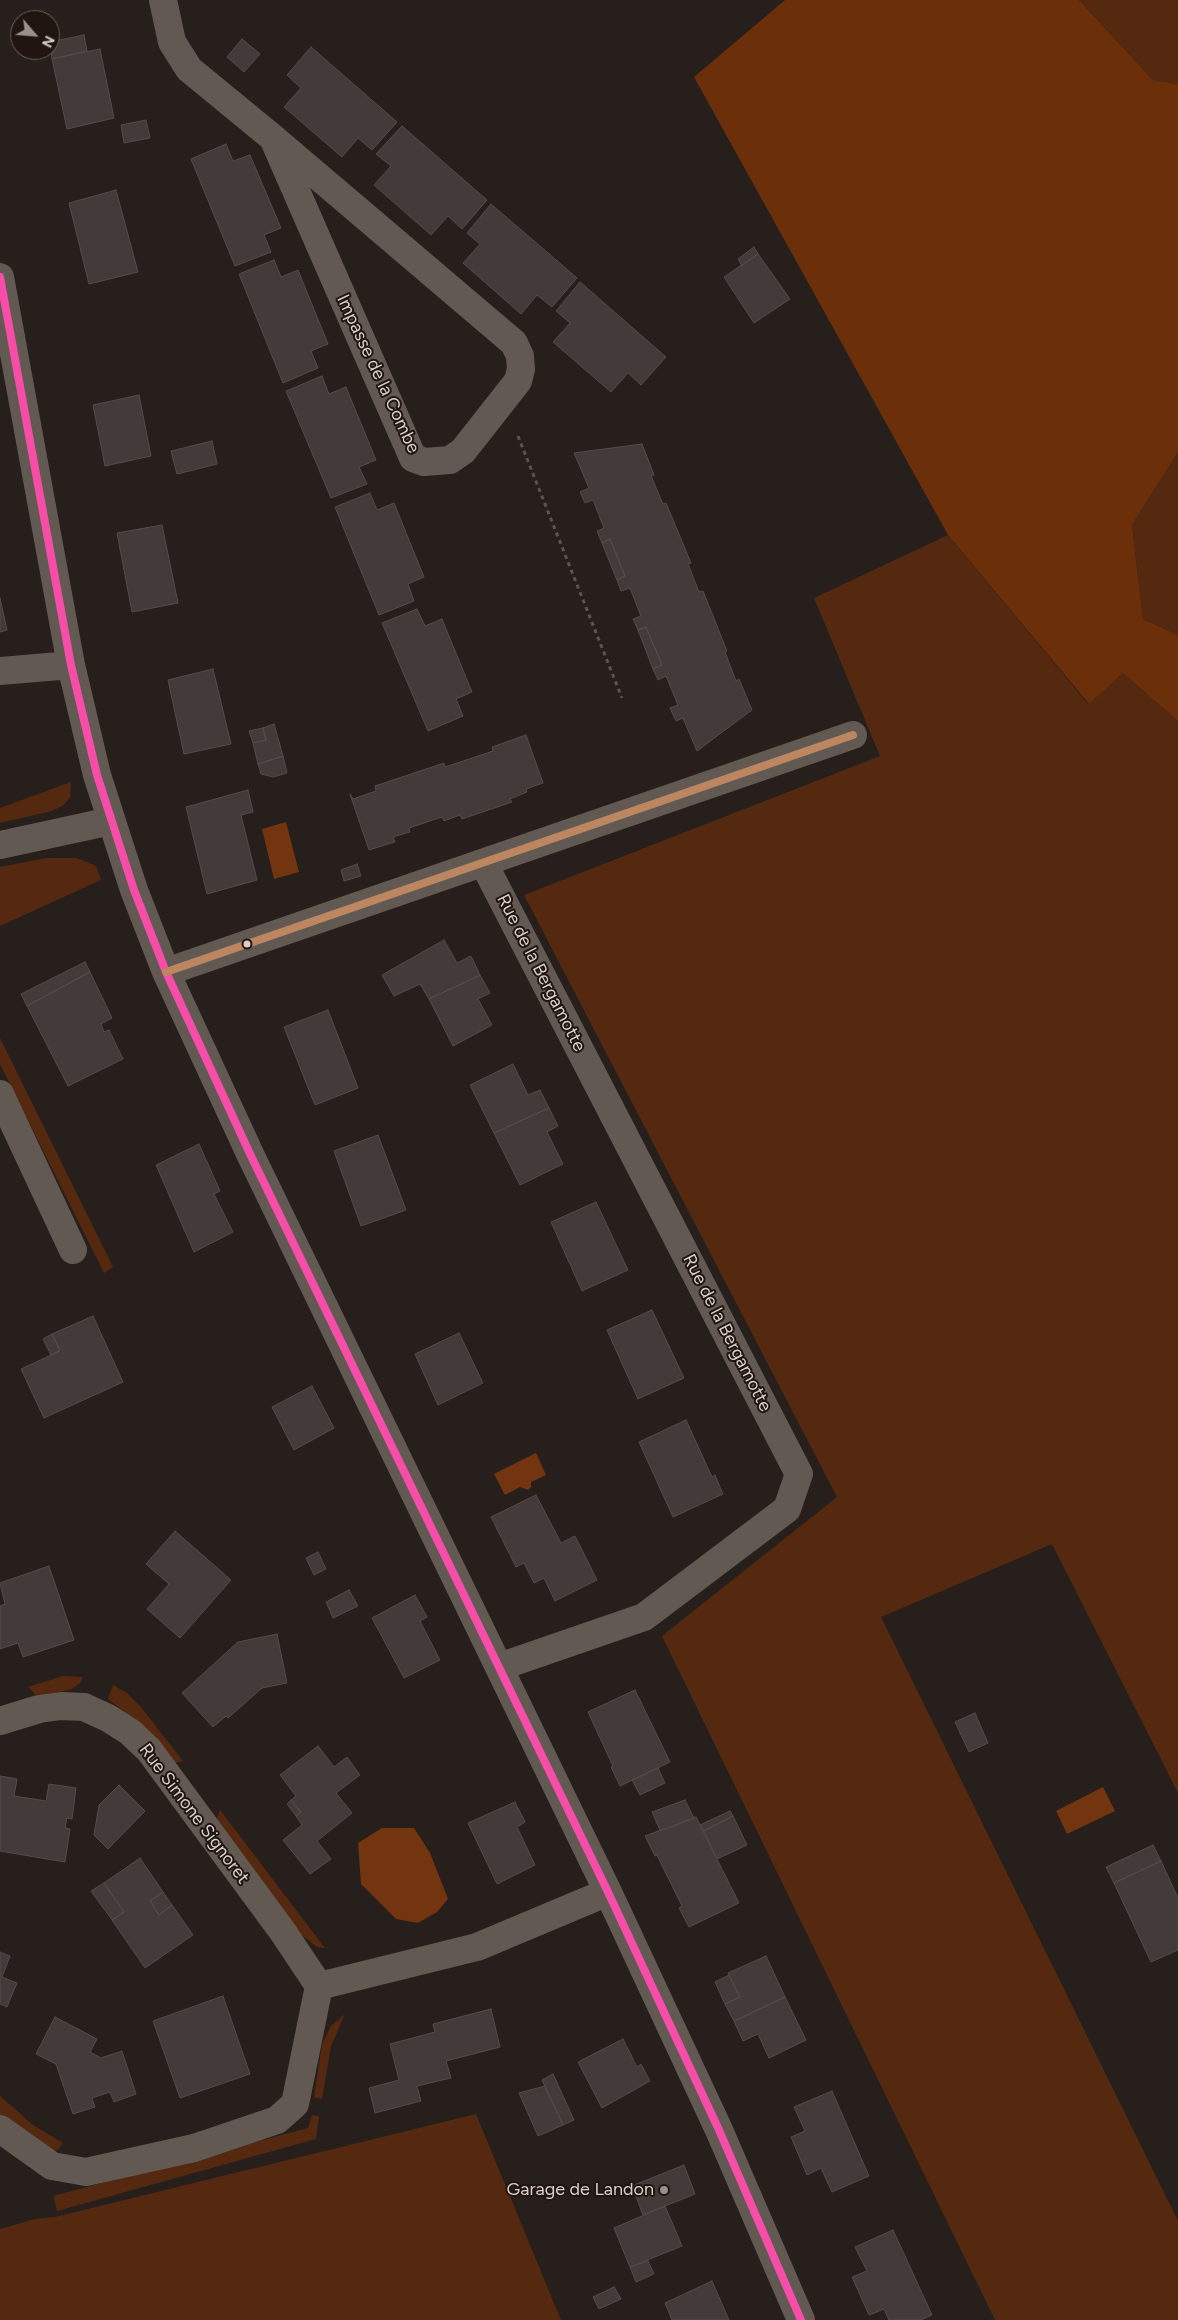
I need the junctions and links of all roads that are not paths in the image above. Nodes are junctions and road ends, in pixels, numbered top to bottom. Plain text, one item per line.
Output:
1 (163, 0) edge
2 (272, 138) junction
3 (0, 277) edge
4 (71, 665) junction
5 (0, 671) edge
6 (853, 735) dead end
7 (111, 821) junction
8 (0, 845) edge
9 (484, 864) junction
10 (166, 972) junction
11 (0, 1094) edge
12 (73, 1250) dead end
13 (499, 1667) junction
14 (0, 1721) edge
15 (608, 1892) junction
16 (319, 1986) junction
17 (0, 2129) edge
18 (801, 2320) edge

1 - 2 street, Impasse de la Combe
2 - 2 street, Impasse de la Combe
3 - 4 street
4 - 5 street
4 - 7 street
6 - 9 street
7 - 8 street
7 - 10 street
9 - 10 street
9 - 13 street, Rue de la Bergamotte
10 - 13 street
11 - 12 street
13 - 15 street
14 - 16 street, Rue Simone Signoret
15 - 16 street
15 - 18 street
16 - 17 street

